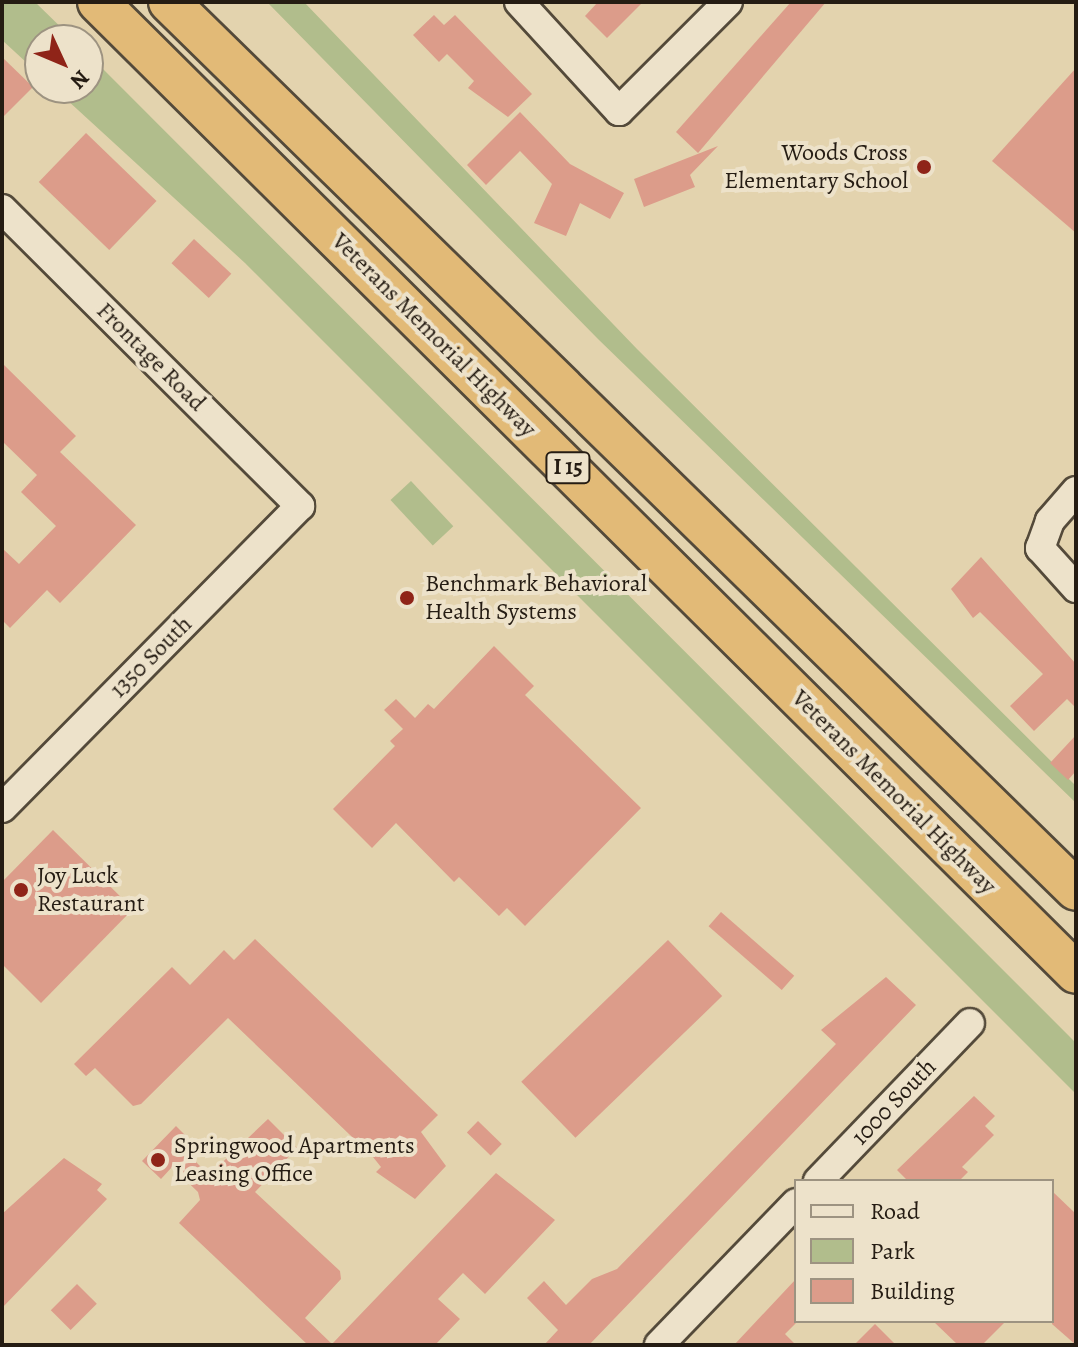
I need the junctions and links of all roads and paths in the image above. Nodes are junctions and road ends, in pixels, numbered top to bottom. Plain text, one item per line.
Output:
1 (98, 2) edge
2 (169, 2) edge
3 (519, 2) edge
4 (728, 2) edge
5 (2, 209) edge
6 (1076, 491) edge
7 (300, 506) joint
8 (1076, 588) edge
9 (2, 808) edge
10 (1076, 890) edge
11 (1037, 934) junction
12 (1076, 973) edge
13 (1076, 985) edge
14 (970, 1023) dead end
15 (820, 1179) edge
16 (794, 1205) edge
17 (659, 1345) edge

1 - 11 highway, Veterans Memorial Highway / I 15
2 - 10 highway, I 15
3 - 4 street
5 - 7 street, Frontage Road
6 - 8 street
7 - 9 street, 1350 South
11 - 12 highway, Veterans Memorial Highway / I 15
11 - 13 highway
14 - 15 street, 1000 South
16 - 17 street

